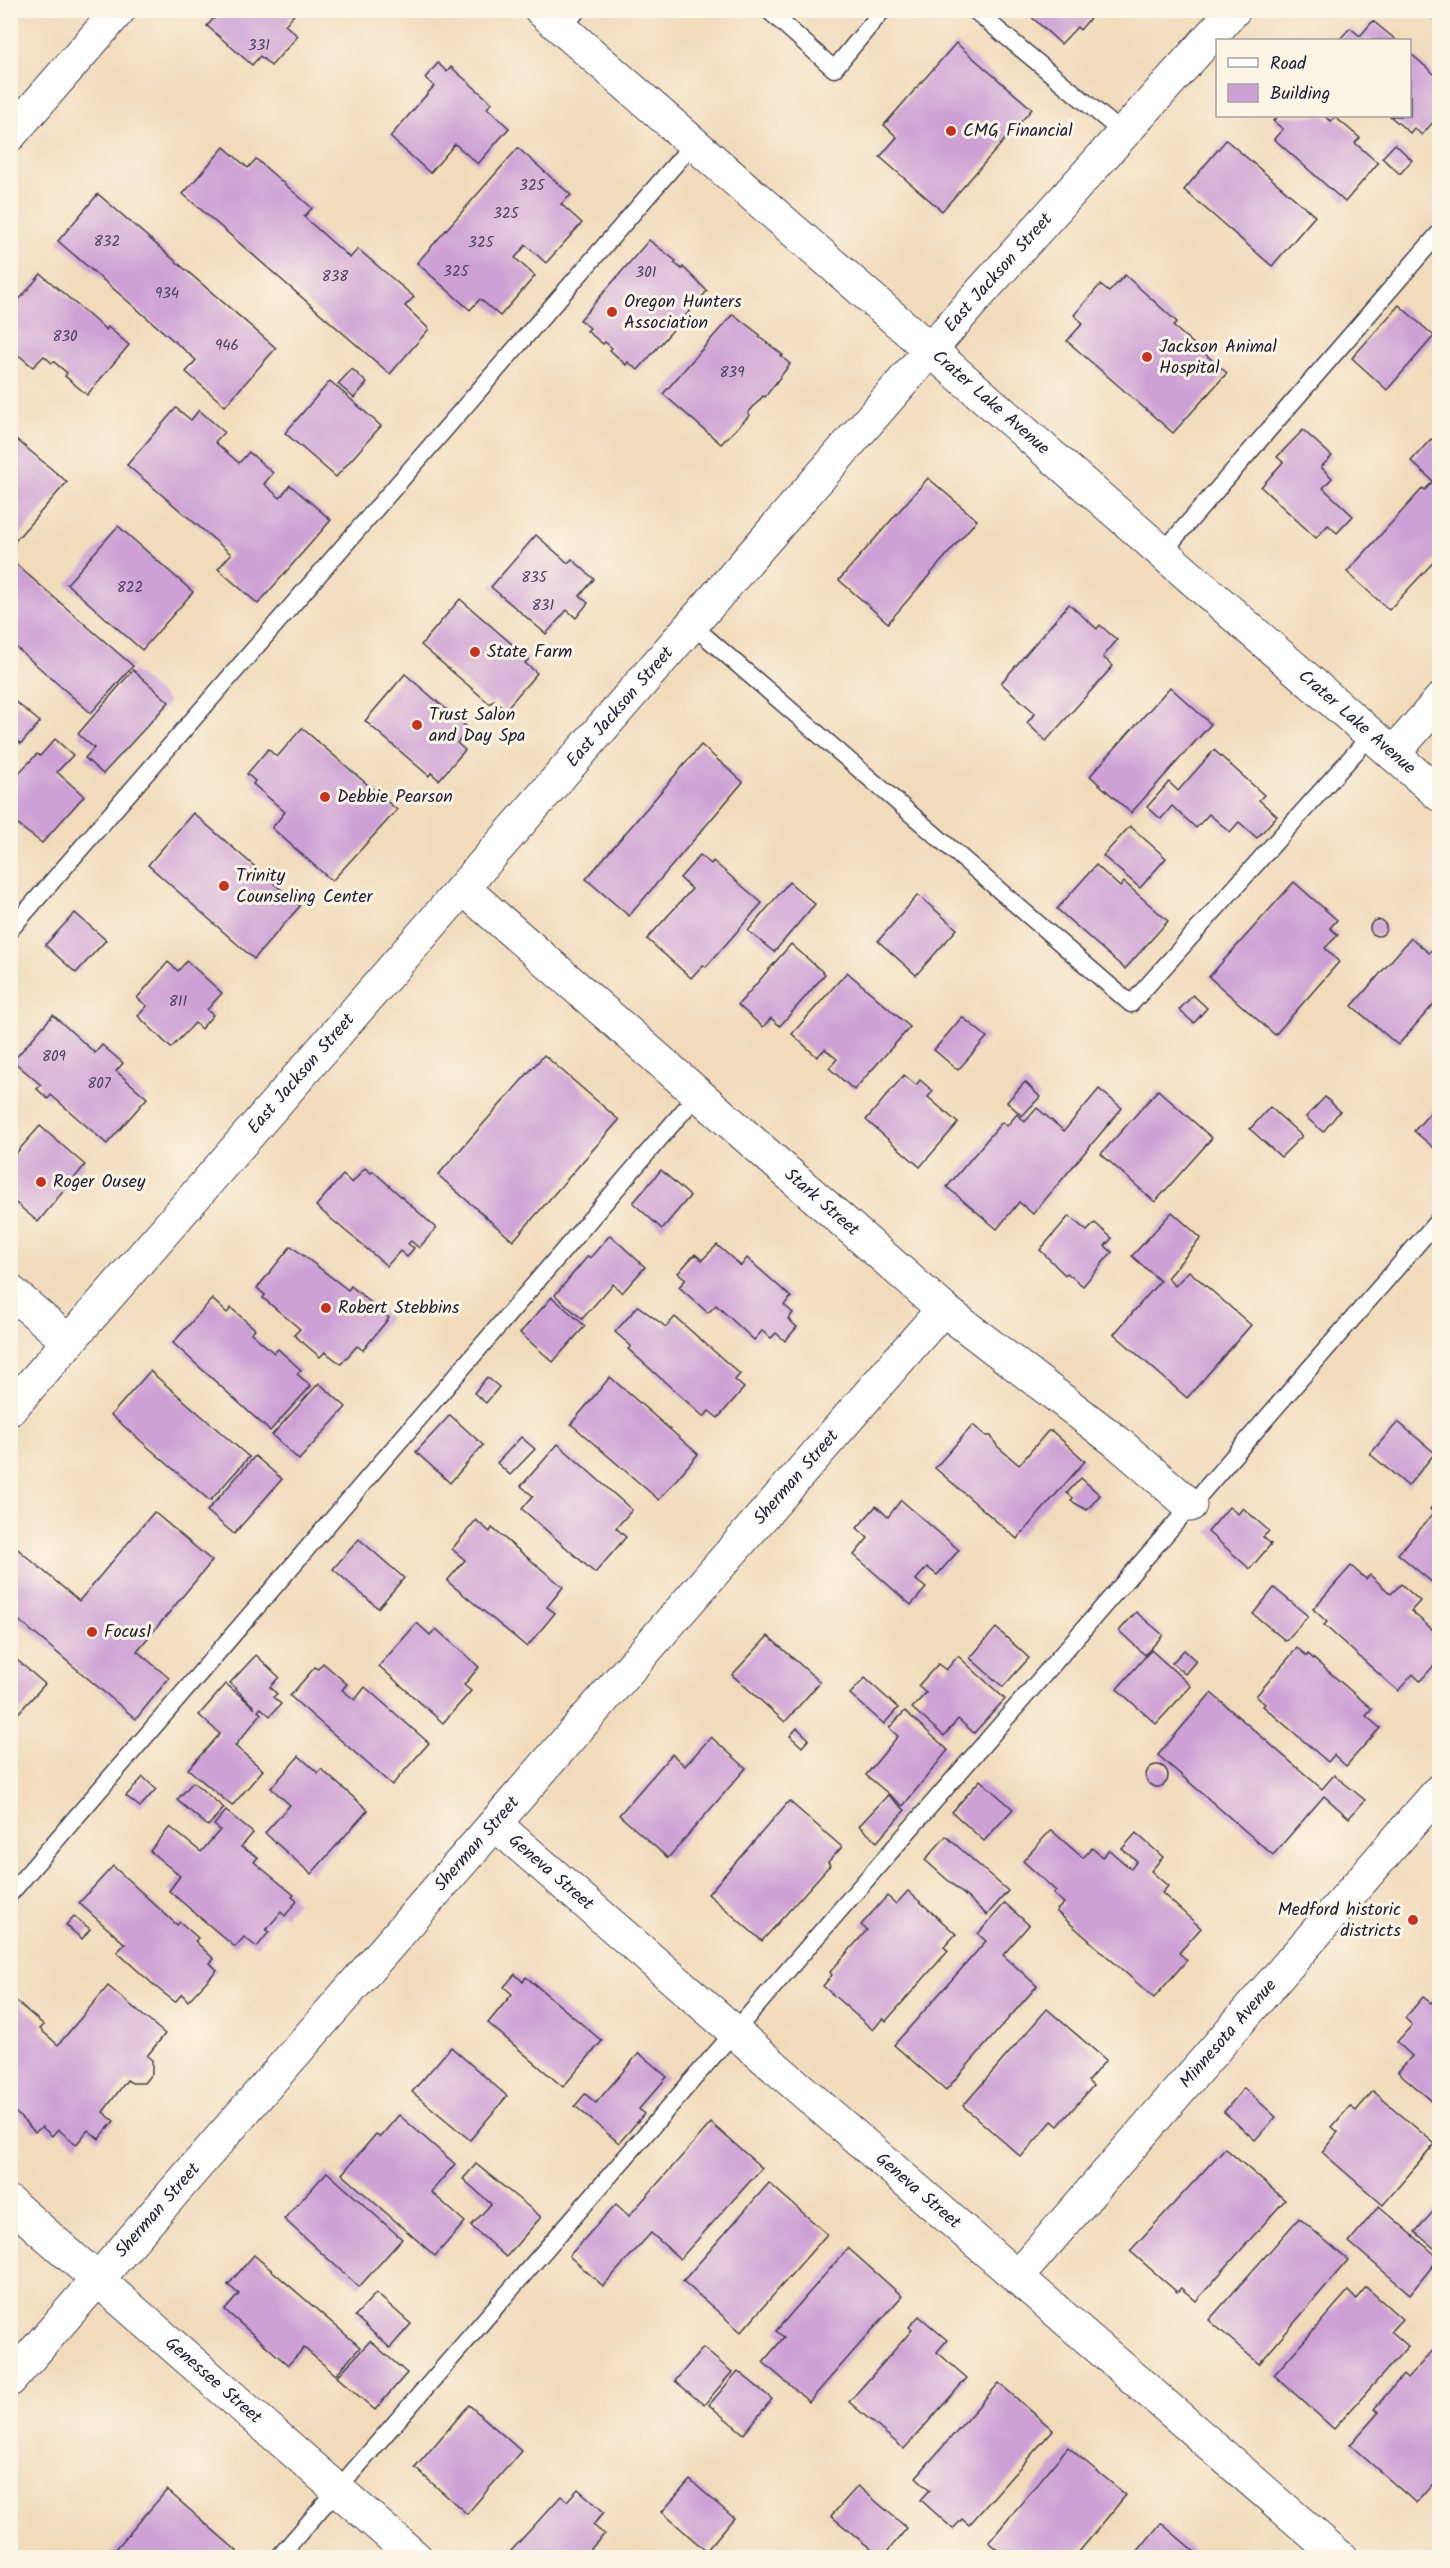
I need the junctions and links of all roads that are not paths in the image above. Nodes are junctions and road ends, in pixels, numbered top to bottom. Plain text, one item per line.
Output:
1 (119, 10) edge
2 (768, 10) edge
3 (884, 10) edge
4 (975, 10) edge
5 (1234, 10) edge
6 (560, 16) edge
7 (1124, 134) junction
8 (10, 135) edge
9 (692, 145) junction
10 (1440, 232) edge
11 (930, 352) junction
12 (1162, 553) junction
13 (692, 625) junction
14 (1440, 700) edge
15 (1382, 745) junction
16 (1440, 795) edge
17 (464, 888) junction
18 (10, 930) edge
19 (698, 1094) junction
20 (1440, 1218) edge
21 (10, 1291) edge
22 (943, 1309) junction
23 (69, 1342) junction
24 (10, 1409) edge
25 (1190, 1505) junction
26 (1440, 1790) edge
27 (495, 1824) junction
28 (10, 1894) edge
29 (734, 2031) junction
30 (10, 2203) edge
31 (1017, 2277) junction
32 (98, 2279) junction
33 (10, 2380) edge
34 (338, 2489) junction
35 (278, 2558) edge
36 (417, 2558) edge
37 (1341, 2558) edge

1 - 8 street
2 - 3 lane
4 - 7 lane
5 - 7 street, East Jackson Street
6 - 9 street, Crater Lake Avenue
7 - 11 street, East Jackson Street
9 - 11 street, Crater Lake Avenue
9 - 18 lane
10 - 12 lane
11 - 12 street, Crater Lake Avenue
11 - 13 street, East Jackson Street
12 - 15 street, Crater Lake Avenue
13 - 15 lane
13 - 17 street, East Jackson Street
14 - 15 street
15 - 16 street, Crater Lake Avenue
17 - 19 street, Stark Street
17 - 23 street, East Jackson Street
19 - 22 street, Stark Street
19 - 28 lane
20 - 25 lane
21 - 23 street
22 - 25 street, Stark Street
22 - 27 street, Sherman Street
23 - 24 street, East Jackson Street
25 - 29 lane
26 - 31 street, Minnesota Avenue
27 - 29 street, Geneva Street
27 - 32 street, Sherman Street
29 - 31 street, Geneva Street
29 - 34 lane
30 - 32 street, Genessee Street
31 - 37 street, Geneva Street
32 - 33 street, Sherman Street
32 - 34 street, Genessee Street
34 - 35 lane
34 - 36 street, Genessee Street

